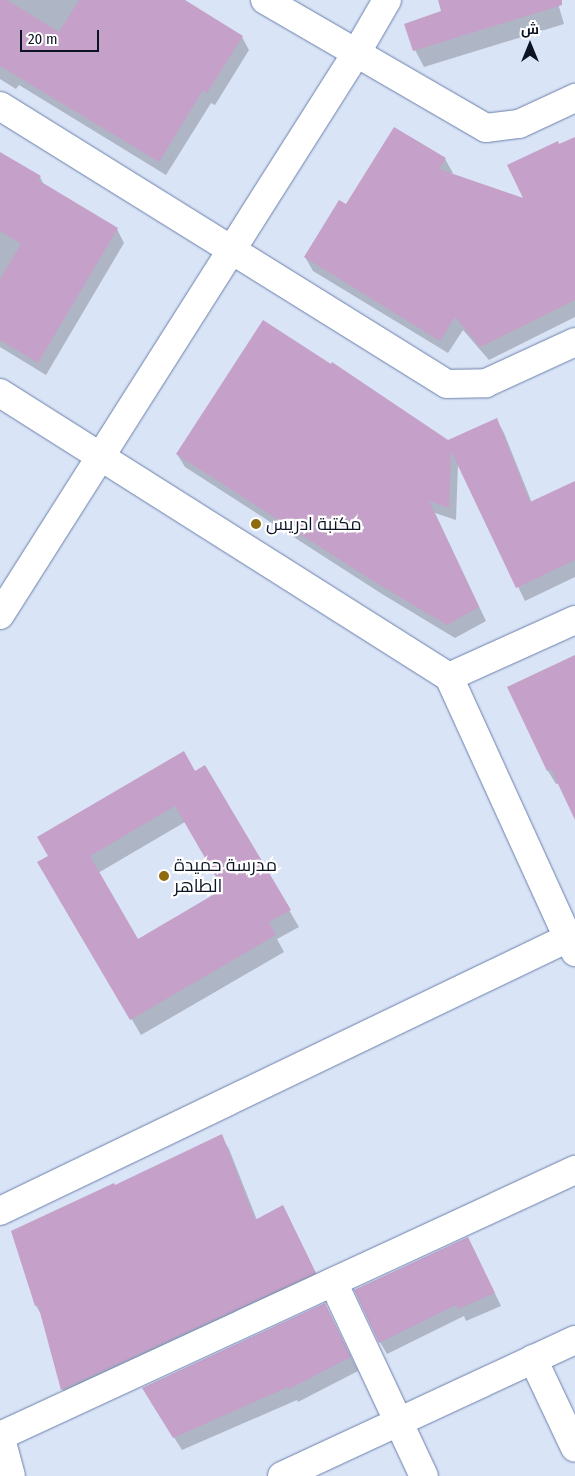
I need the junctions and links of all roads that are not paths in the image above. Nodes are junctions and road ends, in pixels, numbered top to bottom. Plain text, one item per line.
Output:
1 (265, 0) edge
2 (386, 0) edge
3 (357, 52) junction
4 (575, 98) edge
5 (0, 106) edge
6 (231, 249) junction
7 (575, 342) edge
8 (0, 392) edge
9 (101, 456) junction
10 (0, 615) edge
11 (575, 620) edge
12 (449, 677) junction
13 (573, 942) edge
14 (575, 1170) edge
15 (0, 1211) edge
16 (333, 1282) junction
17 (575, 1340) edge
18 (533, 1359) junction
19 (397, 1422) junction
20 (0, 1436) edge
21 (575, 1448) edge
22 (12, 1476) edge
23 (282, 1476) edge
24 (424, 1476) edge

1 - 3 street
2 - 3 street
3 - 4 street
3 - 6 street
5 - 6 street
6 - 7 street
6 - 9 street
8 - 9 street
9 - 10 street
9 - 12 street
11 - 12 street
12 - 13 street
13 - 15 street
14 - 16 street
16 - 19 street
16 - 20 street
17 - 18 street
18 - 19 street
18 - 21 street
19 - 23 street
19 - 24 street
20 - 22 street

